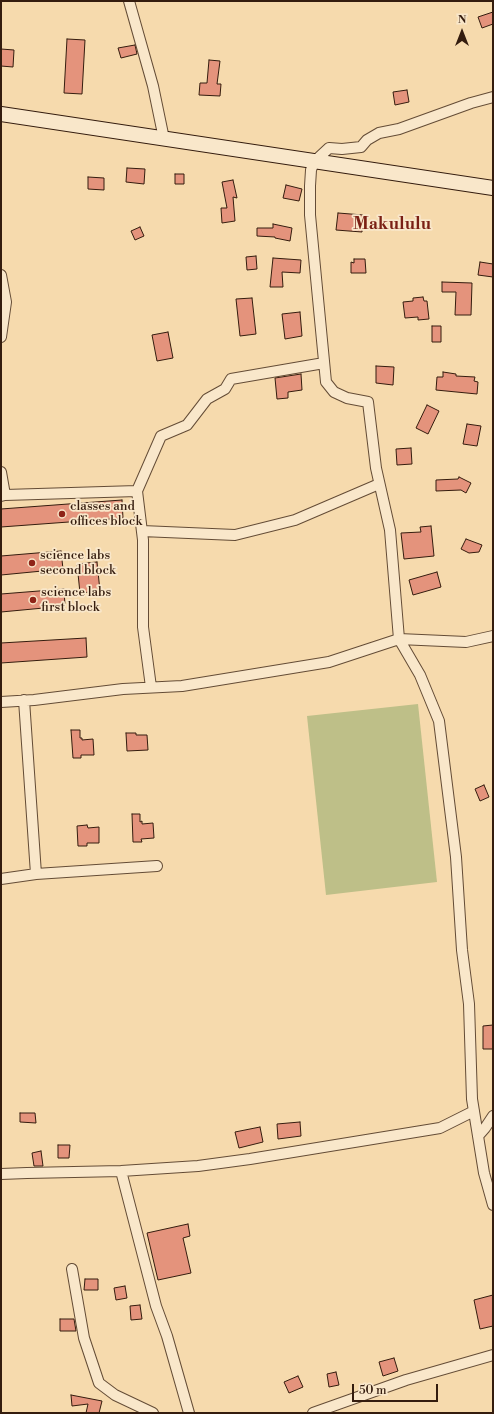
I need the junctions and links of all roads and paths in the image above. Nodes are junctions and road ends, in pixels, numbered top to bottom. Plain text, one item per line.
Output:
1 (129, 1) edge
2 (493, 97) edge
3 (1, 114) edge
4 (164, 139) junction
5 (314, 162) junction
6 (493, 188) edge
7 (1, 275) edge
8 (1, 337) edge
9 (324, 363) junction
10 (1, 472) edge
11 (379, 484) junction
12 (137, 491) junction
13 (3, 495) edge
14 (142, 531) junction
15 (493, 636) edge
16 (399, 640) junction
17 (151, 688) junction
18 (24, 700) junction
19 (1, 702) edge
20 (157, 866) dead end
21 (36, 874) junction
22 (1, 878) edge
23 (474, 1111) junction
24 (493, 1116) edge
25 (478, 1136) junction
26 (121, 1171) junction
27 (1, 1174) edge
28 (493, 1205) edge
29 (72, 1269) dead end
30 (493, 1355) edge
31 (153, 1413) edge
32 (189, 1413) edge
33 (314, 1413) edge

1 - 4 street
2 - 5 street
3 - 4 street
4 - 5 street
5 - 6 street
5 - 9 street
7 - 8 street
9 - 11 street
9 - 12 street
10 - 13 street
11 - 14 street
11 - 16 street
12 - 13 street
12 - 14 street
14 - 17 street
15 - 16 street
16 - 17 street
16 - 23 street
17 - 18 street
18 - 19 street
18 - 21 street
20 - 21 street
21 - 22 street
23 - 25 street
23 - 26 street
24 - 25 street
25 - 28 street
26 - 27 street
26 - 32 street
29 - 31 street
30 - 33 street

